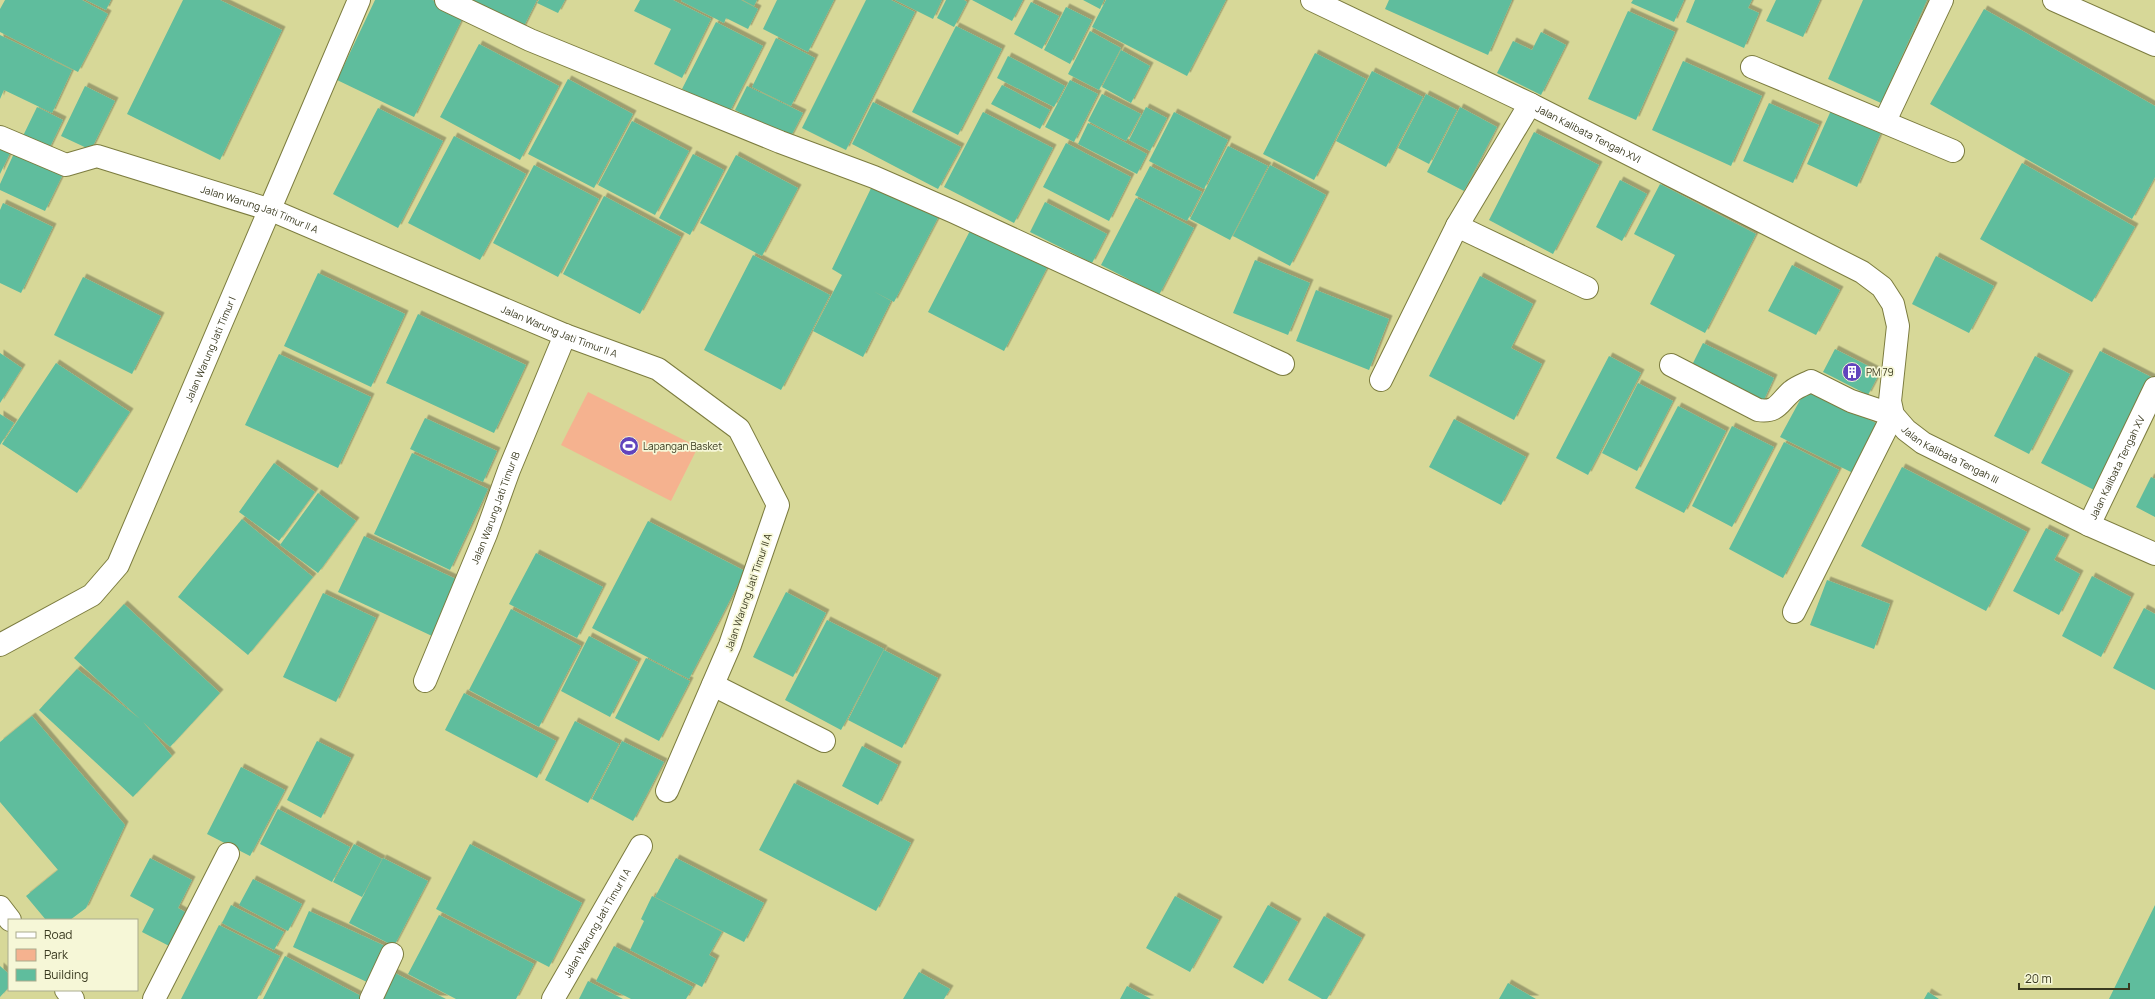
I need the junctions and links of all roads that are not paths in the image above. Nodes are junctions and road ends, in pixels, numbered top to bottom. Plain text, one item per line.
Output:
1 (360, 0) edge
2 (446, 0) edge
3 (1312, 0) edge
4 (1942, 0) edge
5 (2054, 0) edge
6 (2155, 44) edge
7 (1752, 67) dead end
8 (1530, 104) junction
9 (1885, 122) junction
10 (0, 137) edge
11 (1953, 151) dead end
12 (271, 210) junction
13 (1457, 226) junction
14 (1587, 288) dead end
15 (565, 336) junction
16 (1283, 364) dead end
17 (1671, 365) dead end
18 (1381, 380) dead end
19 (2155, 388) edge
20 (1893, 415) junction
21 (2089, 525) junction
22 (2155, 554) edge
23 (1794, 612) dead end
24 (0, 645) edge
25 (425, 681) dead end
26 (713, 685) junction
27 (824, 741) dead end
28 (667, 791) dead end
29 (641, 846) dead end
30 (228, 854) dead end
31 (0, 907) edge
32 (9, 919) edge
33 (392, 954) dead end
34 (67, 991) edge
35 (73, 999) edge
36 (154, 999) edge
37 (371, 999) edge
38 (553, 999) edge

1 - 12 street, Jalan Warung Jati Timur I
2 - 16 street
3 - 8 street, Jalan Kalibata Tengah XVI
4 - 9 street
5 - 6 street
7 - 9 street
8 - 13 street
8 - 20 street, Jalan Kalibata Tengah XVI
9 - 11 street
10 - 12 street, Jalan Warung Jati Timur II A
12 - 15 street, Jalan Warung Jati Timur II A
12 - 24 street, Jalan Warung Jati Timur I
13 - 14 street
13 - 18 street
15 - 25 street, Jalan Warung Jati Timur IB
15 - 26 street, Jalan Warung Jati Timur II A
17 - 20 street
19 - 21 street, Jalan Kalibata Tengah XV
20 - 21 street, Jalan Kalibata Tengah III
20 - 23 street
21 - 22 street, Jalan Kalibata Tengah III
26 - 27 street
26 - 28 street, Jalan Warung Jati Timur II A
29 - 38 street, Jalan Warung Jati Timur II A
30 - 36 street
31 - 32 street
33 - 37 street
34 - 35 street

